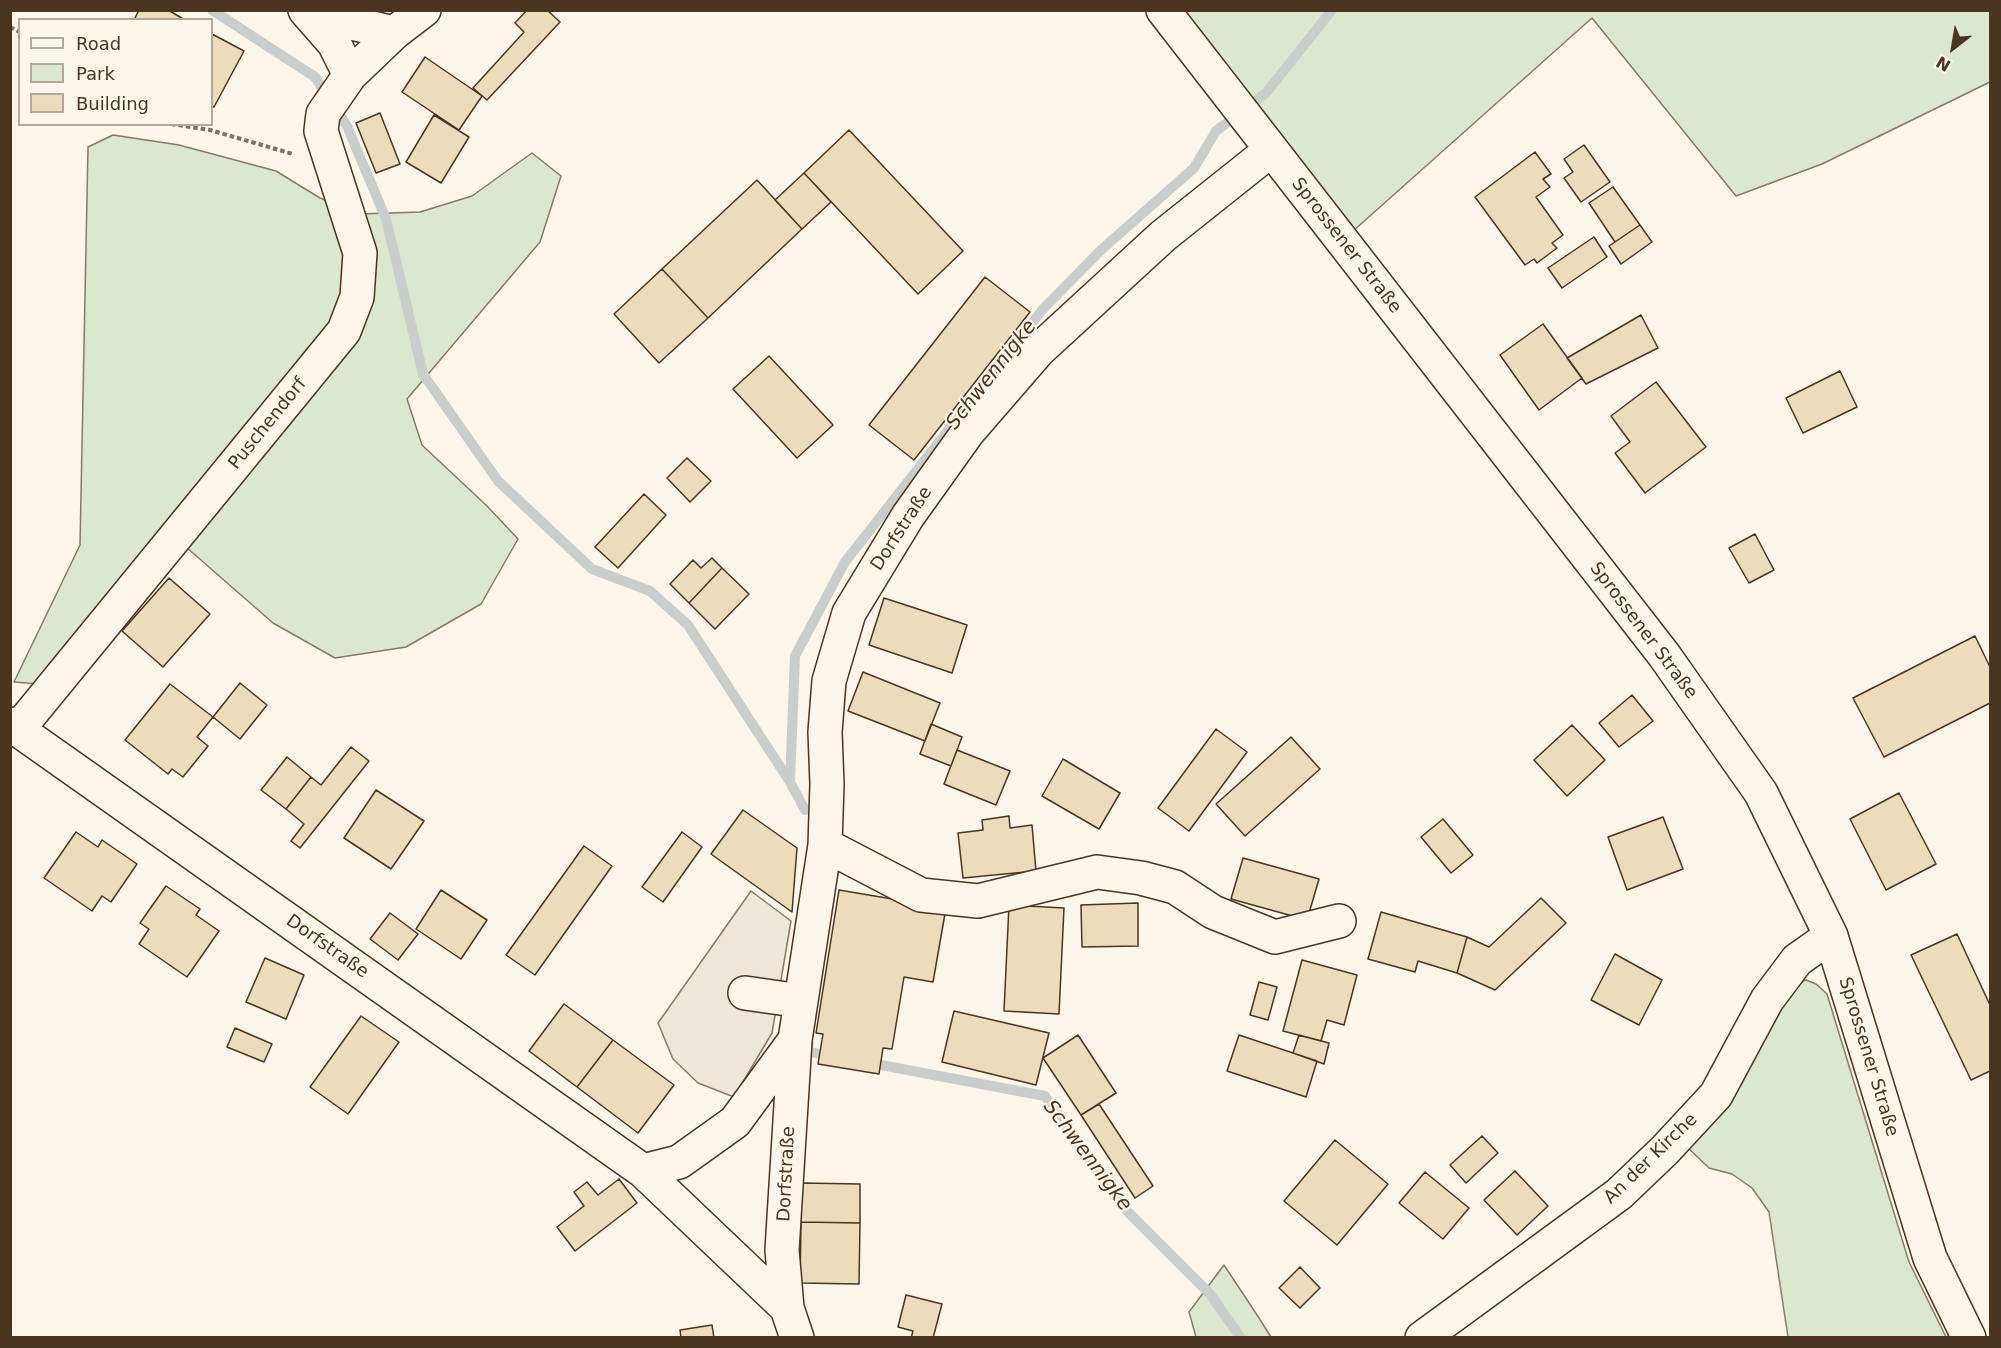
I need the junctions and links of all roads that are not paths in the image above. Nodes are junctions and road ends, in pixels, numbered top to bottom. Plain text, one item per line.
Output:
1 (305, 10) edge
2 (316, 10) edge
3 (424, 10) edge
4 (1163, 10) edge
5 (394, 33) junction
6 (338, 92) junction
7 (1262, 138) junction
8 (15, 726) edge
9 (825, 845) junction
10 (1339, 921) dead end
11 (1831, 936) junction
12 (744, 993) dead end
13 (801, 1001) junction
14 (795, 1040) junction
15 (643, 1171) junction
16 (792, 1323) edge
17 (1422, 1338) edge
18 (1969, 1338) edge

1 - 6 street, Puschendorf
2 - 5 street
3 - 5 street
4 - 7 street, Sprossener Straße
5 - 6 street
6 - 8 street, Puschendorf
7 - 9 street, Dorfstraße
7 - 11 street, Sprossener Straße
8 - 15 street, Dorfstraße
9 - 10 street
9 - 13 street, Dorfstraße
11 - 17 street, An der Kirche
11 - 18 street, Sprossener Straße
12 - 13 street
13 - 14 street, Dorfstraße
14 - 15 street, Dorfstraße
14 - 16 street, Dorfstraße
15 - 16 street, Dorfstraße

